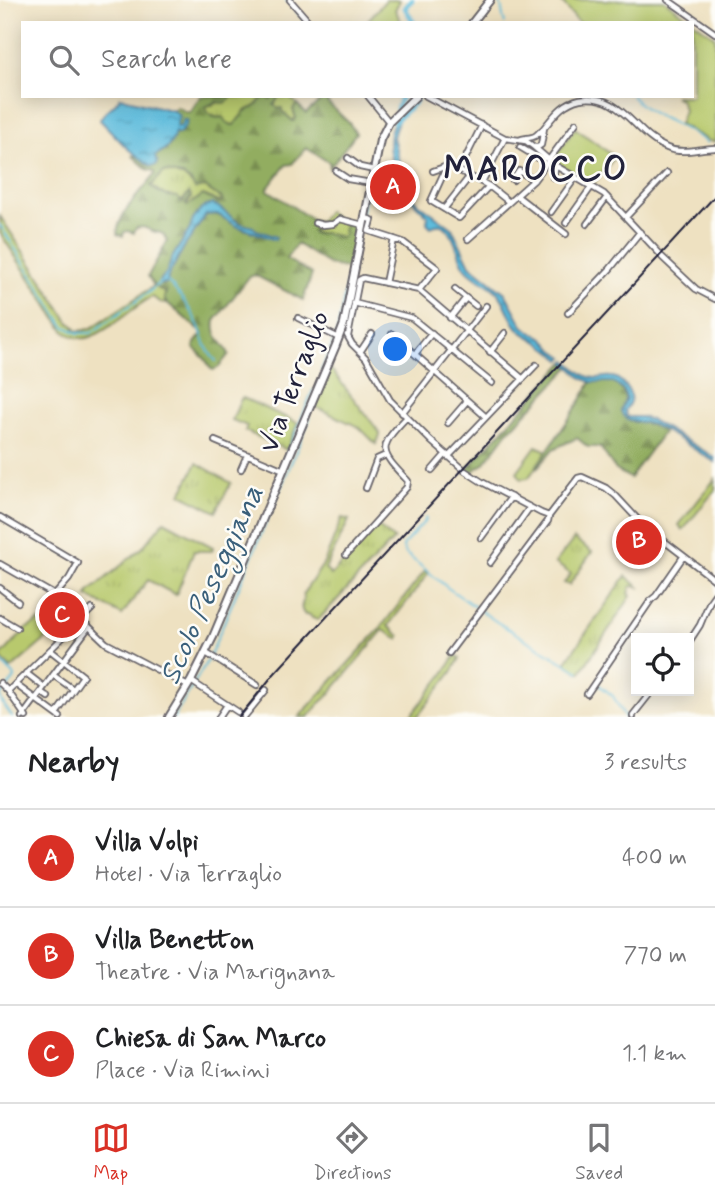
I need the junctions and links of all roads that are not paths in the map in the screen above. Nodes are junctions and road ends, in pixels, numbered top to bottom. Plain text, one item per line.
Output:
1 (290, 0) edge
2 (490, 0) edge
3 (668, 0) edge
4 (308, 21) edge
5 (474, 21) edge
6 (715, 33) edge
7 (370, 98) edge
8 (414, 98) edge
9 (430, 98) edge
10 (389, 122) junction
11 (576, 123) dead end
12 (482, 125) junction
13 (545, 126) junction
14 (535, 136) junction
15 (505, 138) junction
16 (519, 140) junction
17 (542, 142) junction
18 (532, 146) junction
19 (520, 147) dead end
20 (715, 148) edge
21 (546, 157) junction
22 (348, 158) dead end
23 (447, 166) junction
24 (556, 166) junction
25 (371, 169) junction
26 (336, 171) dead end
27 (433, 171) dead end
28 (459, 171) junction
29 (667, 173) dead end
30 (470, 176) junction
31 (553, 177) dead end
32 (576, 177) junction
33 (513, 180) dead end
34 (534, 180) junction
35 (482, 183) junction
36 (369, 184) junction
37 (489, 186) junction
38 (592, 186) junction
39 (517, 196) junction
40 (607, 197) junction
41 (394, 199) dead end
42 (509, 202) junction
43 (444, 209) junction
44 (551, 212) dead end
45 (626, 218) junction
46 (363, 222) junction
47 (315, 223) dead end
48 (566, 223) dead end
49 (587, 224) dead end
50 (640, 232) junction
51 (566, 234) dead end
52 (394, 239) junction
53 (468, 239) dead end
54 (385, 283) junction
55 (455, 289) dead end
56 (419, 290) junction
57 (466, 298) junction
58 (715, 299) edge
59 (354, 303) junction
60 (476, 306) dead end
61 (486, 306) dead end
62 (568, 313) dead end
63 (298, 318) dead end
64 (450, 318) junction
65 (466, 331) junction
66 (432, 333) junction
67 (505, 333) dead end
68 (372, 334) dead end
69 (392, 334) dead end
70 (339, 338) junction
71 (351, 343) junction
72 (452, 349) junction
73 (360, 352) junction
74 (490, 352) junction
75 (415, 354) junction
76 (536, 365) dead end
77 (434, 372) junction
78 (523, 379) junction
79 (492, 383) dead end
80 (467, 401) junction
81 (404, 415) junction
82 (486, 417) junction
83 (448, 423) dead end
84 (215, 441) dead end
85 (247, 455) junction
86 (386, 455) junction
87 (448, 456) junction
88 (241, 468) dead end
89 (284, 470) junction
90 (432, 470) dead end
91 (366, 488) dead end
92 (511, 497) junction
93 (530, 507) junction
94 (549, 516) junction
95 (0, 517) edge
96 (481, 538) dead end
97 (346, 555) dead end
98 (683, 557) junction
99 (490, 563) dead end
100 (0, 564) edge
101 (715, 580) edge
102 (0, 588) edge
103 (715, 594) edge
104 (56, 596) junction
105 (18, 601) dead end
106 (92, 609) dead end
107 (80, 620) junction
108 (1, 621) edge
109 (17, 628) dead end
110 (88, 628) junction
111 (694, 635) edge
112 (50, 650) junction
113 (449, 653) dead end
114 (208, 654) junction
115 (63, 661) junction
116 (26, 673) junction
117 (53, 675) junction
118 (15, 684) junction
119 (192, 684) junction
120 (257, 685) dead end
121 (44, 687) junction
122 (4, 688) edge
123 (55, 688) dead end
124 (73, 690) junction
125 (265, 690) dead end
126 (587, 694) dead end
127 (648, 696) edge
128 (48, 697) dead end
129 (35, 700) junction
130 (227, 705) junction
131 (237, 712) dead end
132 (55, 714) edge
133 (24, 716) edge
134 (45, 717) edge
135 (169, 717) edge
136 (219, 717) edge
137 (244, 717) edge
138 (633, 717) edge

1 - 4 street
2 - 5 main road
3 - 6 street
7 - 10 street
8 - 10 main road, Via Terraglio
9 - 12 street
10 - 25 main road, Via Terraglio
11 - 21 street
12 - 15 street
12 - 28 street
13 - 14 street
13 - 17 street
13 - 20 street
14 - 16 street
14 - 17 street
14 - 18 street
15 - 16 street
15 - 35 street
16 - 18 street
17 - 18 street
17 - 21 street
18 - 21 street
19 - 21 street
21 - 24 street
21 - 34 street
22 - 25 street
23 - 27 street
23 - 28 street
23 - 43 street
24 - 31 street
24 - 32 street
25 - 36 main road, Via Terraglio
26 - 36 street
28 - 30 street
29 - 45 street
30 - 35 street
30 - 43 street
32 - 38 street
32 - 44 street
33 - 34 street
34 - 39 street
35 - 37 street
36 - 41 street
36 - 46 main road, Via Terraglio
37 - 42 street
37 - 43 street
38 - 40 street
38 - 48 street
39 - 42 street
39 - 51 street
40 - 45 street
40 - 49 street
42 - 53 street
45 - 50 street
46 - 47 street
46 - 52 street
46 - 70 main road, Via Terraglio
50 - 58 street
50 - 62 street
52 - 54 street
52 - 56 street
54 - 56 street
54 - 59 street
55 - 57 street
56 - 64 street
57 - 60 street
57 - 64 street
59 - 66 street
59 - 70 street
61 - 65 street
63 - 70 street
64 - 65 street
65 - 72 street
65 - 74 street
66 - 72 street
66 - 75 street
67 - 74 street
68 - 73 street
69 - 75 street
70 - 71 street
70 - 71 street
70 - 89 main road, Via Terraglio
71 - 73 street
72 - 77 street
72 - 79 street
73 - 81 street
74 - 78 street
75 - 77 street
76 - 78 street
77 - 80 street
77 - 81 street
78 - 82 street
80 - 82 street
80 - 83 street
81 - 86 street
81 - 87 street
82 - 87 street
84 - 85 street
85 - 88 street
85 - 89 street
86 - 91 street
86 - 97 street
87 - 90 street
87 - 92 street
89 - 114 main road, Via Terraglio
92 - 93 street
92 - 96 street
93 - 94 street
93 - 99 street
94 - 98 street
94 - 113 street
95 - 104 street
98 - 101 street
98 - 126 street
100 - 104 street
102 - 105 street
103 - 111 street
104 - 107 street
106 - 107 street
107 - 110 street
107 - 112 street
108 - 109 street
110 - 115 street
110 - 119 street
112 - 115 street
112 - 116 street
114 - 119 main road, Via Terraglio
114 - 120 street
115 - 117 street
115 - 124 street
116 - 118 street
116 - 121 street
117 - 121 street
117 - 124 street
118 - 122 street
118 - 129 street
119 - 130 street
119 - 135 main road, Via Terraglio
121 - 123 street
121 - 128 street
121 - 129 street
122 - 133 street
124 - 132 street
125 - 137 street
127 - 138 street
129 - 132 street
129 - 133 street
130 - 131 street
130 - 136 street
132 - 134 street

